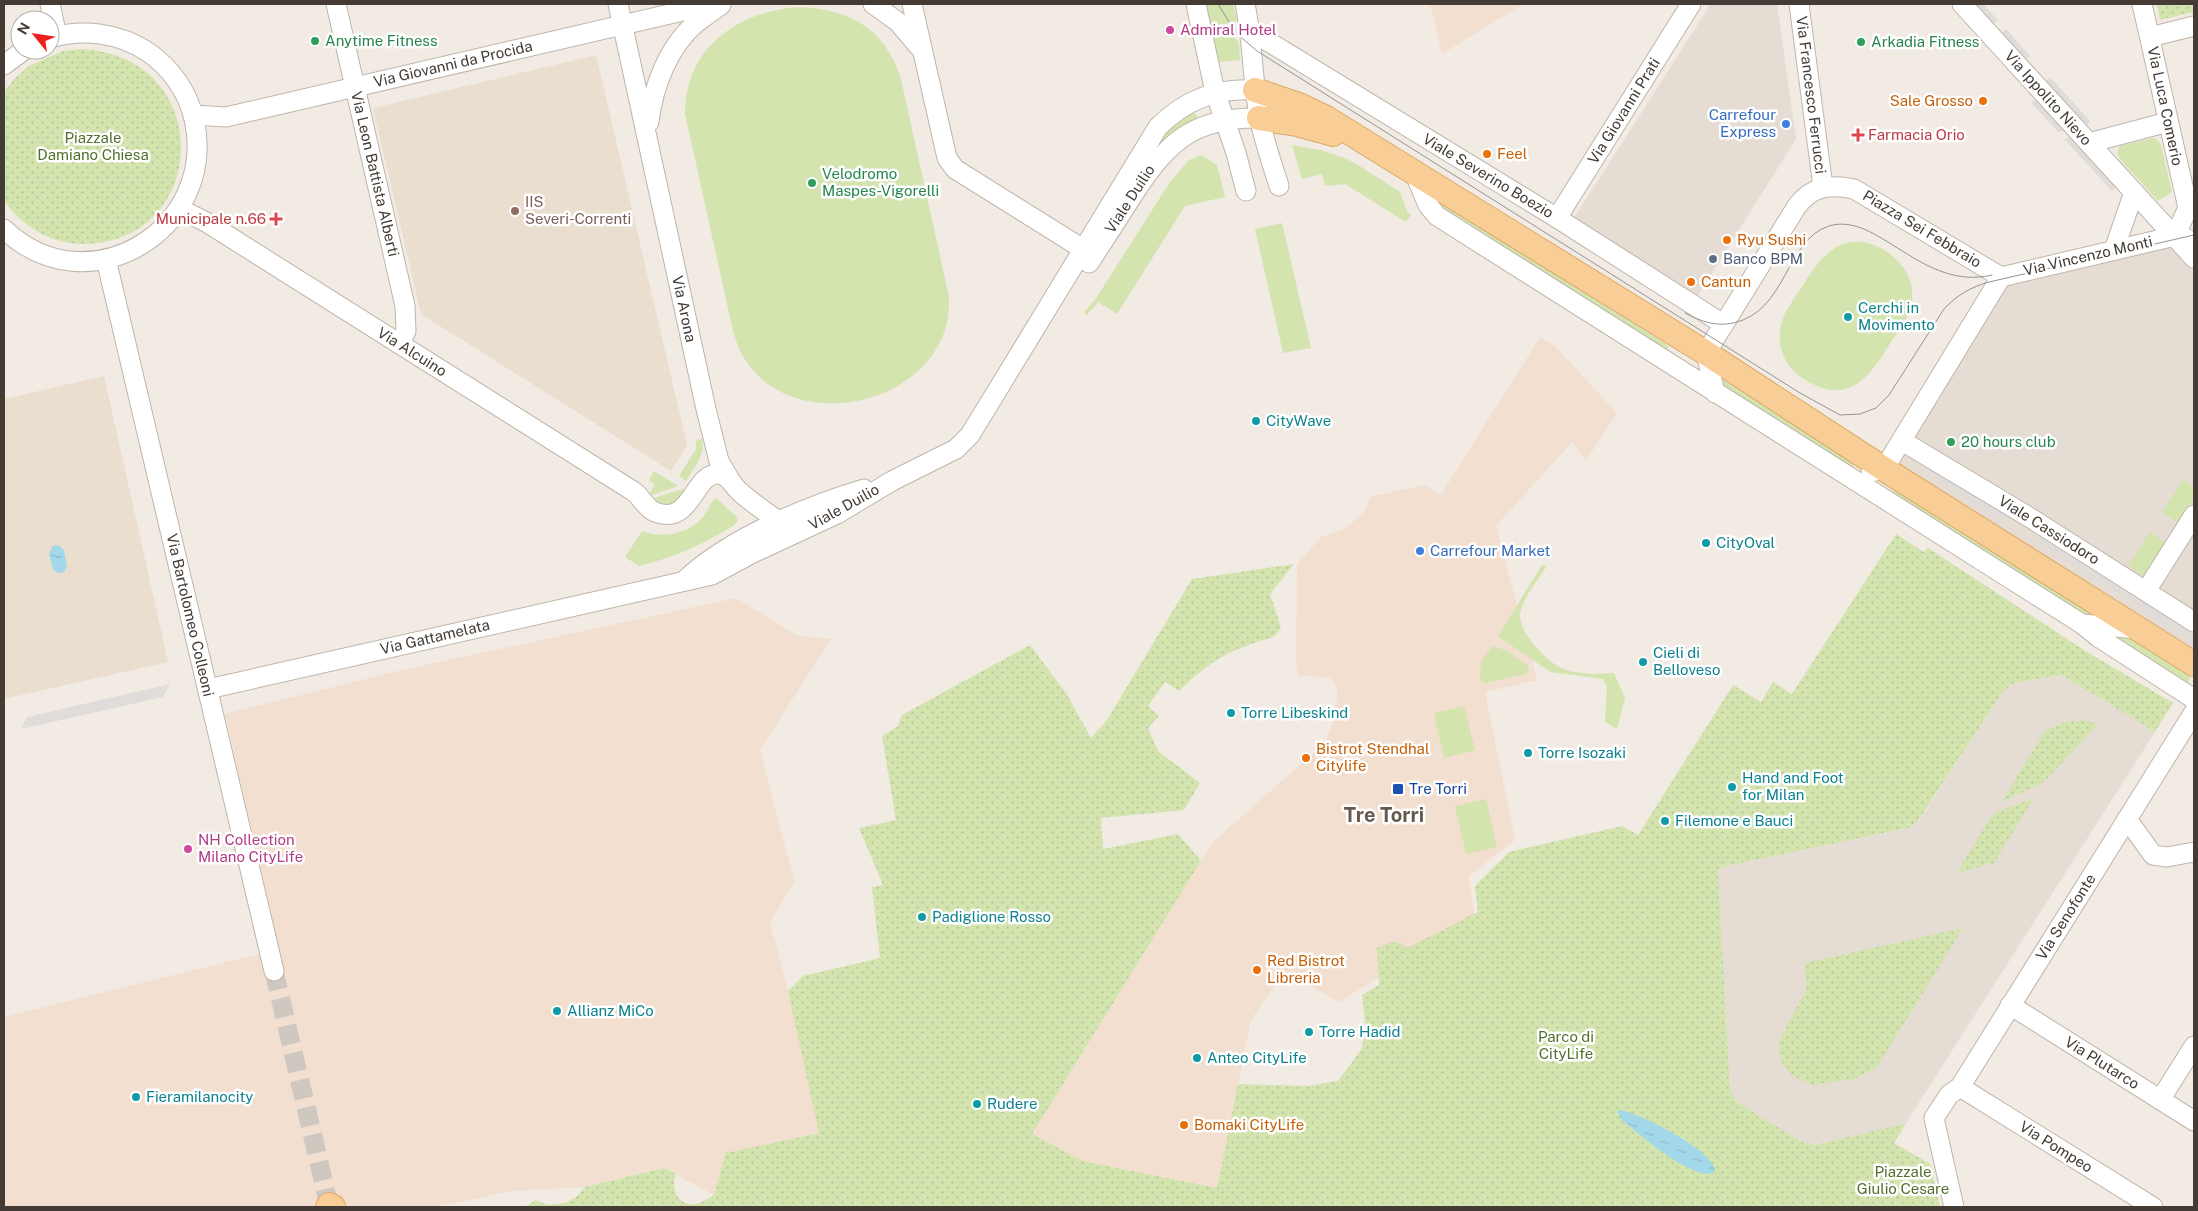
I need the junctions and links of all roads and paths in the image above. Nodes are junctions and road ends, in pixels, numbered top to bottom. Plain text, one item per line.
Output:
1 (336, 4) edge
2 (618, 4) edge
3 (713, 4) edge
4 (723, 4) edge
5 (873, 4) edge
6 (912, 4) edge
7 (1196, 4) edge
8 (1245, 4) edge
9 (1691, 4) edge
10 (1800, 4) edge
11 (1962, 4) edge
12 (2142, 4) edge
13 (623, 25) junction
14 (2194, 26) edge
15 (1251, 31) junction
16 (60, 36) edge
17 (2150, 38) junction
18 (922, 50) junction
19 (355, 88) junction
20 (1255, 90) junction
21 (1215, 92) junction
22 (193, 115) junction
23 (1259, 118) junction
24 (1225, 120) junction
25 (2168, 122) junction
26 (647, 136) junction
27 (2089, 143) junction
28 (1375, 149) junction
29 (1415, 174) junction
30 (1279, 186) dead end
31 (1823, 187) junction
32 (1246, 192) dead end
33 (2134, 192) junction
34 (180, 209) junction
35 (1557, 218) junction
36 (2194, 222) edge
37 (4, 229) edge
38 (2194, 232) edge
39 (2175, 236) junction
40 (2194, 239) edge
41 (1083, 249) junction
42 (2114, 250) junction
43 (2194, 258) edge
44 (106, 259) junction
45 (2001, 277) junction
46 (1724, 324) junction
47 (1035, 330) junction
48 (399, 344) junction
49 (1706, 353) junction
50 (1715, 393) junction
51 (1902, 441) junction
52 (1884, 469) junction
53 (1851, 478) junction
54 (730, 480) junction
55 (892, 481) junction
56 (2194, 515) edge
57 (780, 522) junction
58 (795, 533) junction
59 (686, 579) junction
60 (2146, 591) junction
61 (2194, 622) edge
62 (2082, 624) junction
63 (2138, 630) junction
64 (2194, 664) edge
65 (208, 689) junction
66 (2194, 699) edge
67 (2192, 720) edge
68 (2127, 819) junction
69 (2194, 852) edge
70 (274, 971) tunnel mouth
71 (2010, 1005) junction
72 (2194, 1046) edge
73 (1960, 1087) junction
74 (2160, 1100) junction
75 (2194, 1121) edge
76 (1954, 1207) edge
77 (2153, 1207) edge

1 - 19 street, Via Leon Battista Alberti
2 - 13 street, Via Arona
3 - 13 street, Via Giovanni da Procida
4 - 26 street, Via Arona
5 - 18 street
6 - 18 street
7 - 21 street
8 - 15 street
9 - 35 street, Via Giovanni Prati
10 - 31 street, Via Francesco Ferrucci
11 - 27 street, Via Ippolito Nievo
12 - 17 street, Via Luca Comerio
13 - 19 street, Via Giovanni da Procida
13 - 26 street, Via Arona
14 - 17 street
15 - 20 street
15 - 35 street, Viale Severino Boezio
16 - 22 street
17 - 25 street, Via Luca Comerio
18 - 41 street
19 - 22 street, Via Giovanni da Procida
19 - 48 street, Via Leon Battista Alberti
20 - 21 street, Viale Duilio
20 - 23 street
20 - 28 main road
21 - 24 street
21 - 41 street, Viale Duilio
22 - 34 street
23 - 24 street, Viale Duilio
23 - 28 main road
23 - 30 street
24 - 32 street
24 - 47 street, Viale Duilio
25 - 27 street
25 - 39 street, Via Luca Comerio
26 - 54 street, Via Arona
27 - 33 street, Via Ippolito Nievo
28 - 29 main road
29 - 49 main road
29 - 50 street
31 - 45 street, Piazza Sei Febbraio
31 - 46 street
33 - 39 street, Via Ippolito Nievo
33 - 42 street
34 - 44 street
34 - 48 street, Via Alcuino
35 - 46 street, Viale Severino Boezio
36 - 39 street, Via Vincenzo Monti
37 - 44 street
38 - 39 street
39 - 40 street, Via Vincenzo Monti
39 - 42 street, Via Vincenzo Monti
39 - 43 street, Via Ippolito Nievo
41 - 47 street, Viale Duilio
42 - 45 street, Via Vincenzo Monti
44 - 65 street, Via Bartolomeo Colleoni
45 - 51 street
46 - 49 street
47 - 55 street, Viale Duilio
48 - 54 street, Via Alcuino
49 - 50 street
49 - 52 main road
50 - 53 street
51 - 52 street
51 - 60 street, Viale Cassiodoro
52 - 53 street
52 - 63 main road
53 - 62 street
54 - 57 street, Via Arona
55 - 57 street, Viale Duilio
55 - 58 street, Viale Duilio
56 - 60 street
57 - 58 street, Via Arona
57 - 59 street, Viale Duilio
58 - 59 street, Viale Duilio
59 - 65 street, Via Gattamelata
60 - 61 street, Viale Cassiodoro
62 - 63 street
62 - 66 street
63 - 64 main road
65 - 70 street, Via Bartolomeo Colleoni
67 - 68 street, Via Senofonte
68 - 69 street
68 - 71 street, Via Senofonte
71 - 73 street, Via Senofonte
71 - 74 street, Via Plutarco
72 - 74 street
73 - 76 street, Via Senofonte
73 - 77 street, Via Pompeo
74 - 75 street, Via Plutarco

